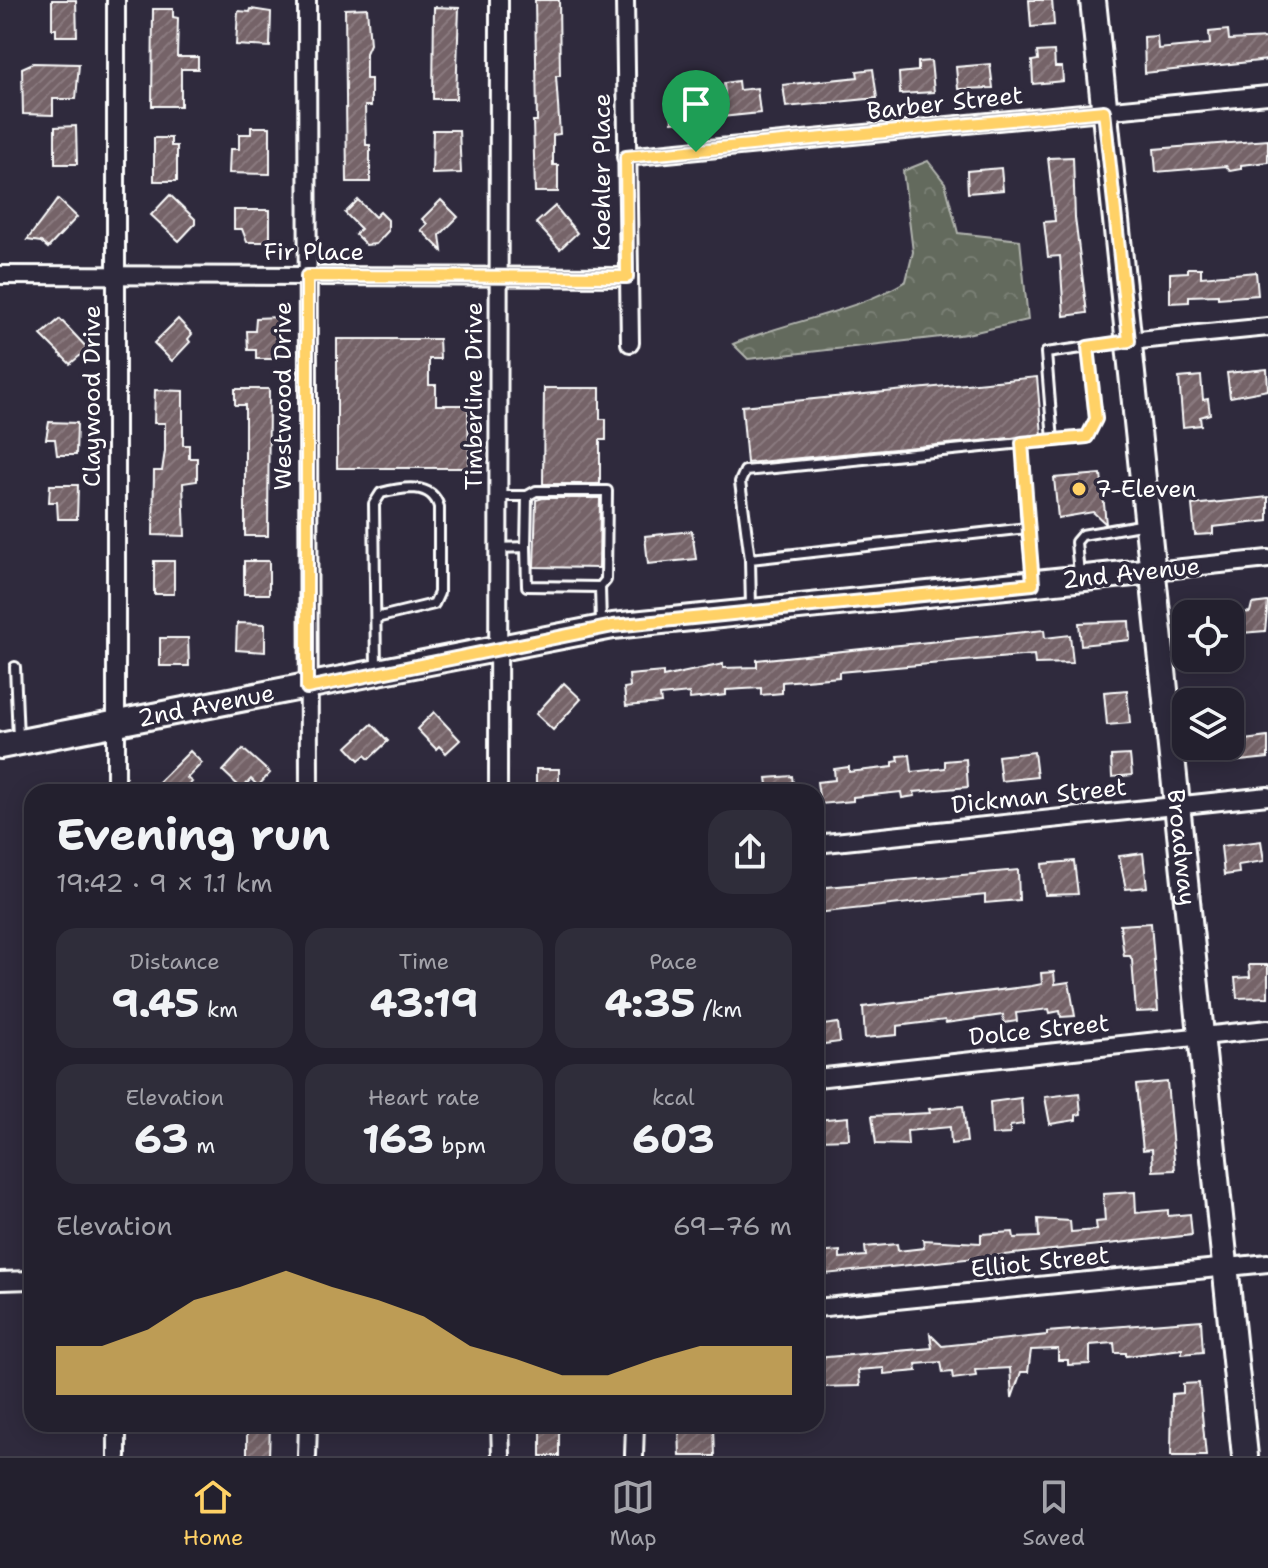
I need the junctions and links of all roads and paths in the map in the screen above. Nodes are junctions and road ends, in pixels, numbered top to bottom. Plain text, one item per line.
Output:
1 (116, 0) edge
2 (307, 0) edge
3 (499, 0) edge
4 (625, 0) edge
5 (1093, 0) edge
6 (1268, 95) edge
7 (1104, 111) junction
8 (626, 157) junction
9 (0, 275) edge
10 (116, 276) junction
11 (307, 276) junction
12 (498, 277) junction
13 (627, 277) junction
14 (1268, 327) edge
15 (1129, 341) junction
16 (630, 343) dead end
17 (1088, 347) junction
18 (1053, 441) junction
19 (1022, 443) junction
20 (497, 496) junction
21 (527, 496) junction
22 (1149, 524) junction
23 (1027, 528) junction
24 (526, 547) junction
25 (497, 548) junction
26 (750, 559) junction
27 (1268, 559) edge
28 (1154, 571) junction
29 (1079, 579) junction
30 (1033, 584) junction
31 (600, 587) junction
32 (751, 612) junction
33 (376, 618) junction
34 (602, 629) junction
35 (497, 652) junction
36 (15, 667) dead end
37 (376, 675) junction
38 (307, 688) junction
39 (116, 725) junction
40 (9, 745) edge
41 (116, 784) edge
42 (309, 784) edge
43 (498, 784) edge
44 (1268, 796) edge
45 (1179, 805) junction
46 (824, 843) edge
47 (1268, 1029) edge
48 (1201, 1036) junction
49 (824, 1077) edge
50 (1268, 1263) edge
51 (1226, 1268) junction
52 (24, 1280) edge
53 (0, 1281) edge
54 (824, 1307) edge
55 (117, 1432) edge
56 (308, 1432) edge
57 (500, 1432) edge
58 (635, 1432) edge
59 (117, 1456) edge
60 (307, 1456) edge
61 (501, 1456) edge
62 (634, 1456) edge
63 (1245, 1456) edge

1 - 10 street, Claywood Drive
2 - 11 street, Westwood Drive
3 - 12 street, Timberline Drive
4 - 8 street, Koehler Place
5 - 7 street, Broadway
6 - 7 street, Barber Street
7 - 8 street, Barber Street
7 - 15 street, Broadway
8 - 13 street, Koehler Place
9 - 10 street, Fir Place
10 - 11 street, Fir Place
10 - 39 street, Claywood Drive
11 - 12 street, Fir Place
11 - 38 street, Westwood Drive
12 - 13 street, Fir Place
12 - 20 street, Timberline Drive
13 - 16 street, Koehler Place
14 - 15 street
15 - 17 lane
15 - 22 street, Broadway
17 - 18 lane
17 - 18 lane
18 - 19 lane
19 - 23 lane
19 - 26 lane
20 - 21 lane
20 - 25 street, Timberline Drive
21 - 24 lane
21 - 31 lane
22 - 28 street, Broadway
22 - 29 lane
23 - 26 lane
23 - 30 lane
24 - 25 lane
24 - 31 lane
25 - 35 street, Timberline Drive
26 - 32 lane
27 - 28 street, 2nd Avenue
28 - 29 street, 2nd Avenue
28 - 45 street, Broadway
29 - 30 street, 2nd Avenue
30 - 32 street, 2nd Avenue
31 - 34 lane
32 - 34 street, 2nd Avenue
33 - 33 lane
33 - 37 lane
34 - 35 street, 2nd Avenue
35 - 37 street, 2nd Avenue
35 - 43 street, Timberline Drive
36 - 40 lane
37 - 38 street, 2nd Avenue
38 - 39 street, 2nd Avenue
38 - 42 street, Westwood Drive
39 - 40 street, 2nd Avenue
39 - 41 street, Claywood Drive
44 - 45 street, Dickman Street
45 - 46 street, Dickman Street
45 - 48 street, Broadway
47 - 48 street, Dolce Street
48 - 49 street, Dolce Street
48 - 51 street, Broadway
50 - 51 street, Elliot Street
51 - 54 street, Elliot Street
51 - 63 street, Broadway
52 - 53 street
55 - 59 street
56 - 60 street
57 - 61 street
58 - 62 street

